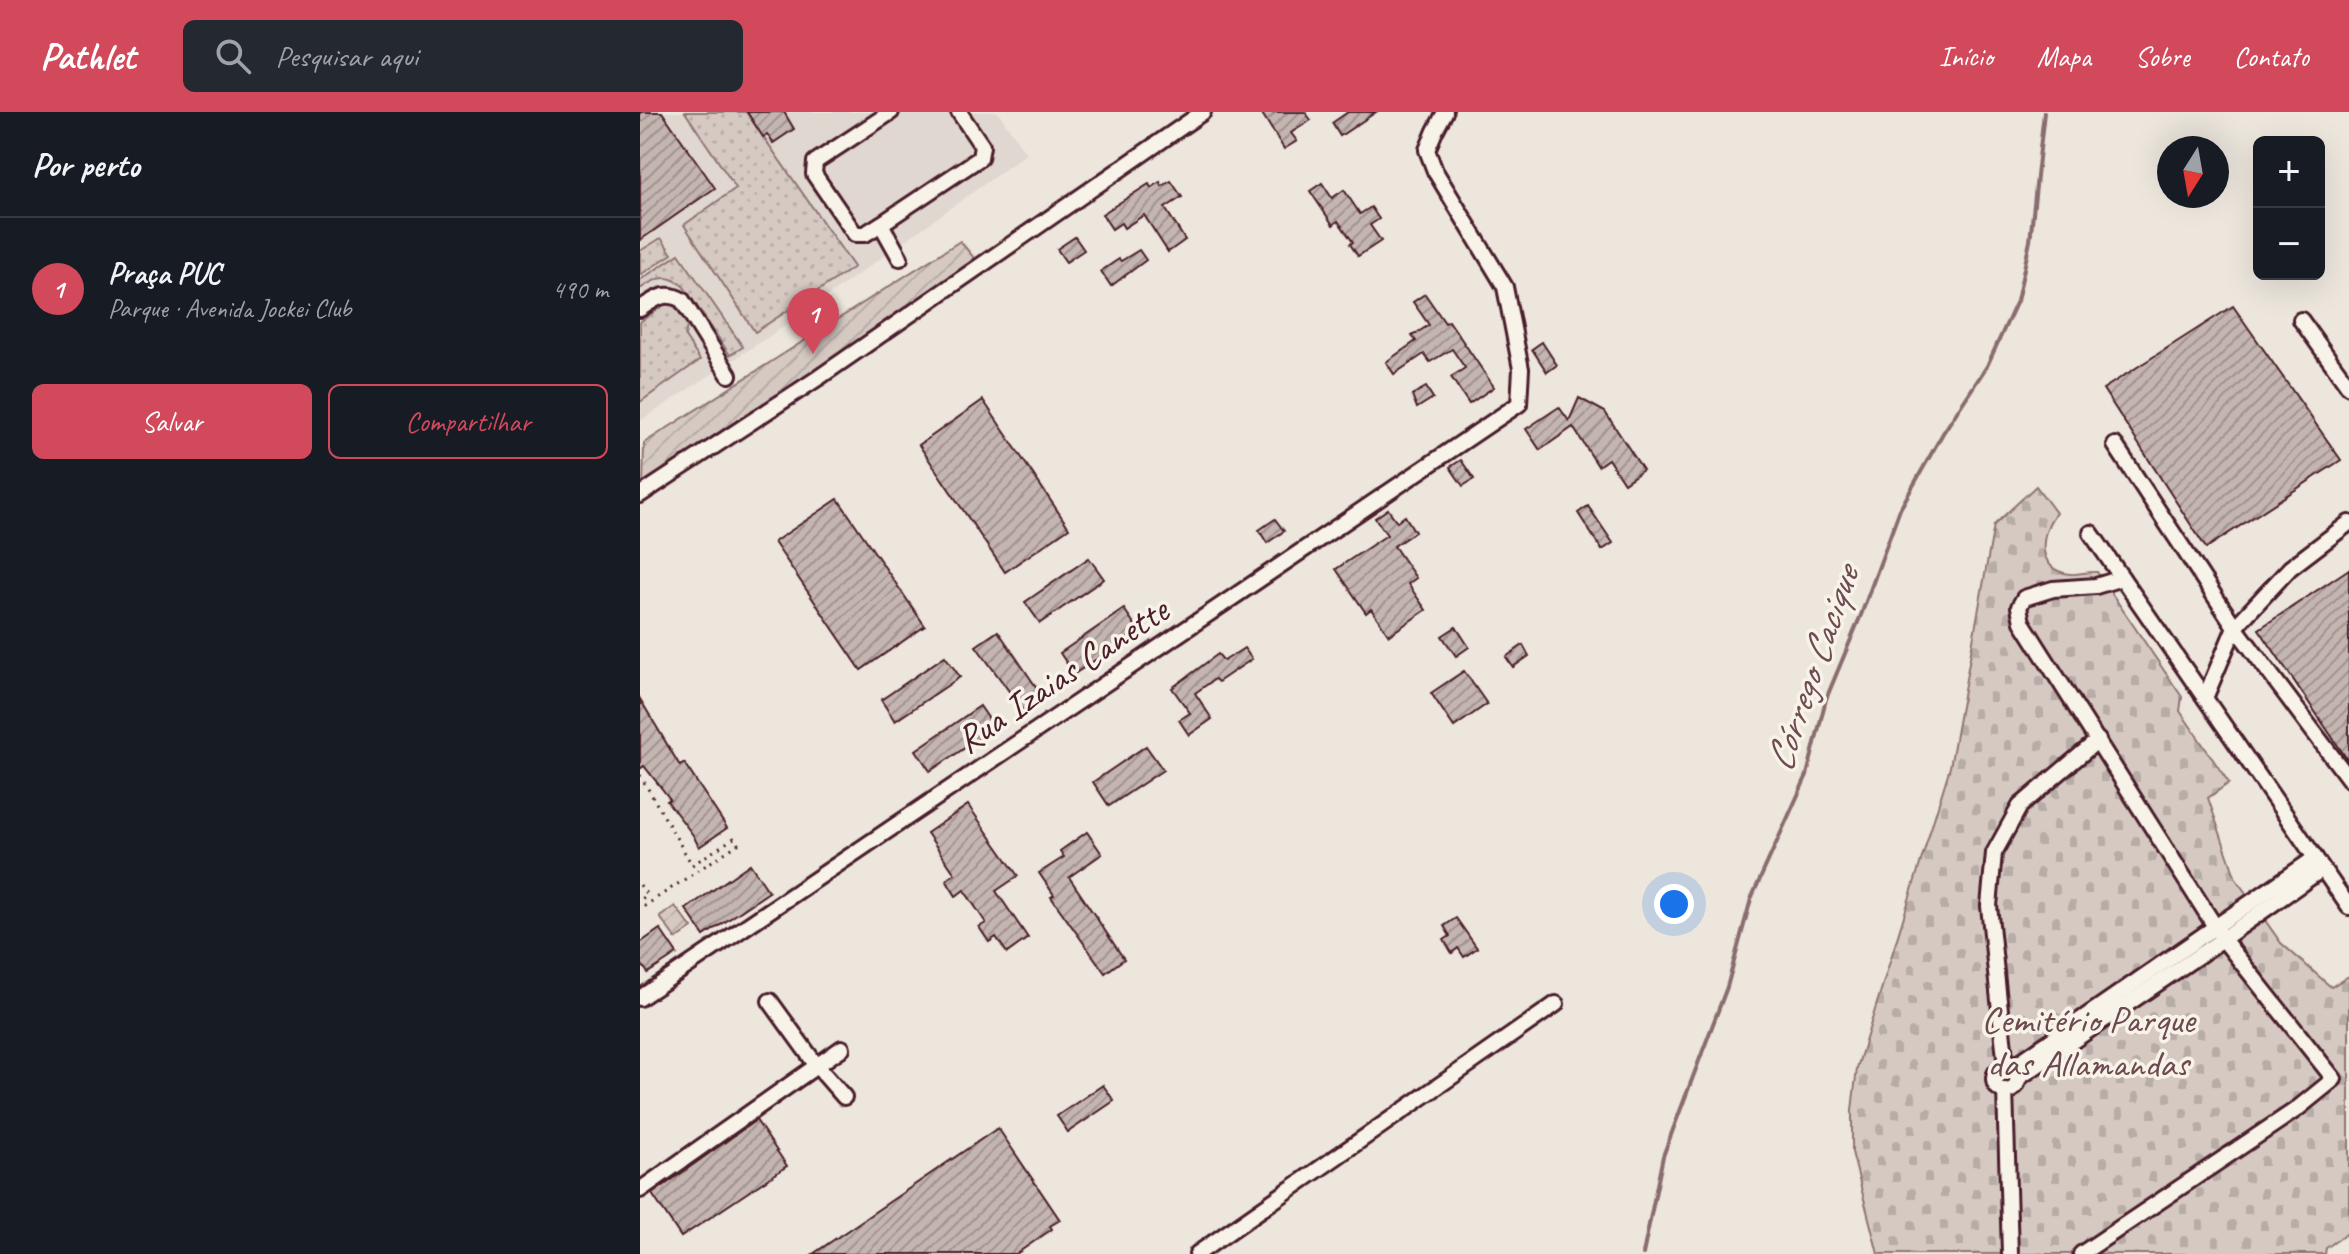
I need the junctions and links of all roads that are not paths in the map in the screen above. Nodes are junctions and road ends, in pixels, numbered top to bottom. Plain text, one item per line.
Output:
1 (891, 112) edge
2 (959, 112) edge
3 (1203, 112) edge
4 (1445, 112) edge
5 (881, 224) junction
6 (900, 258) dead end
7 (640, 309) edge
8 (2301, 320) dead end
9 (729, 375) dead end
10 (2349, 387) edge
11 (2115, 445) dead end
12 (640, 495) edge
13 (2349, 523) edge
14 (2091, 533) dead end
15 (2122, 578) junction
16 (2235, 627) junction
17 (2205, 698) junction
18 (2098, 740) junction
19 (2349, 779) edge
20 (2319, 863) junction
21 (2349, 907) edge
22 (2215, 925) junction
23 (2223, 939) junction
24 (640, 998) edge
25 (770, 1001) dead end
26 (1556, 1004) dead end
27 (842, 1048) dead end
28 (817, 1066) junction
29 (2011, 1071) junction
30 (2005, 1090) junction
31 (844, 1097) dead end
32 (640, 1190) edge
33 (1197, 1254) edge
34 (2010, 1254) edge
35 (2081, 1254) edge

1 - 5 street
2 - 5 street
3 - 12 street
4 - 24 street, Rua Izaias Canette
5 - 6 street
7 - 9 street
8 - 10 street
11 - 16 street
13 - 16 street
14 - 15 street
15 - 17 street
15 - 18 street
16 - 17 street
16 - 19 street
17 - 20 street
18 - 22 street
18 - 29 street
20 - 21 street
20 - 22 street
20 - 23 street
22 - 23 street
22 - 29 street
23 - 29 street
23 - 35 street
25 - 28 street
26 - 33 street
27 - 28 street
28 - 31 street
28 - 32 street
29 - 30 street
29 - 30 street
30 - 34 street

